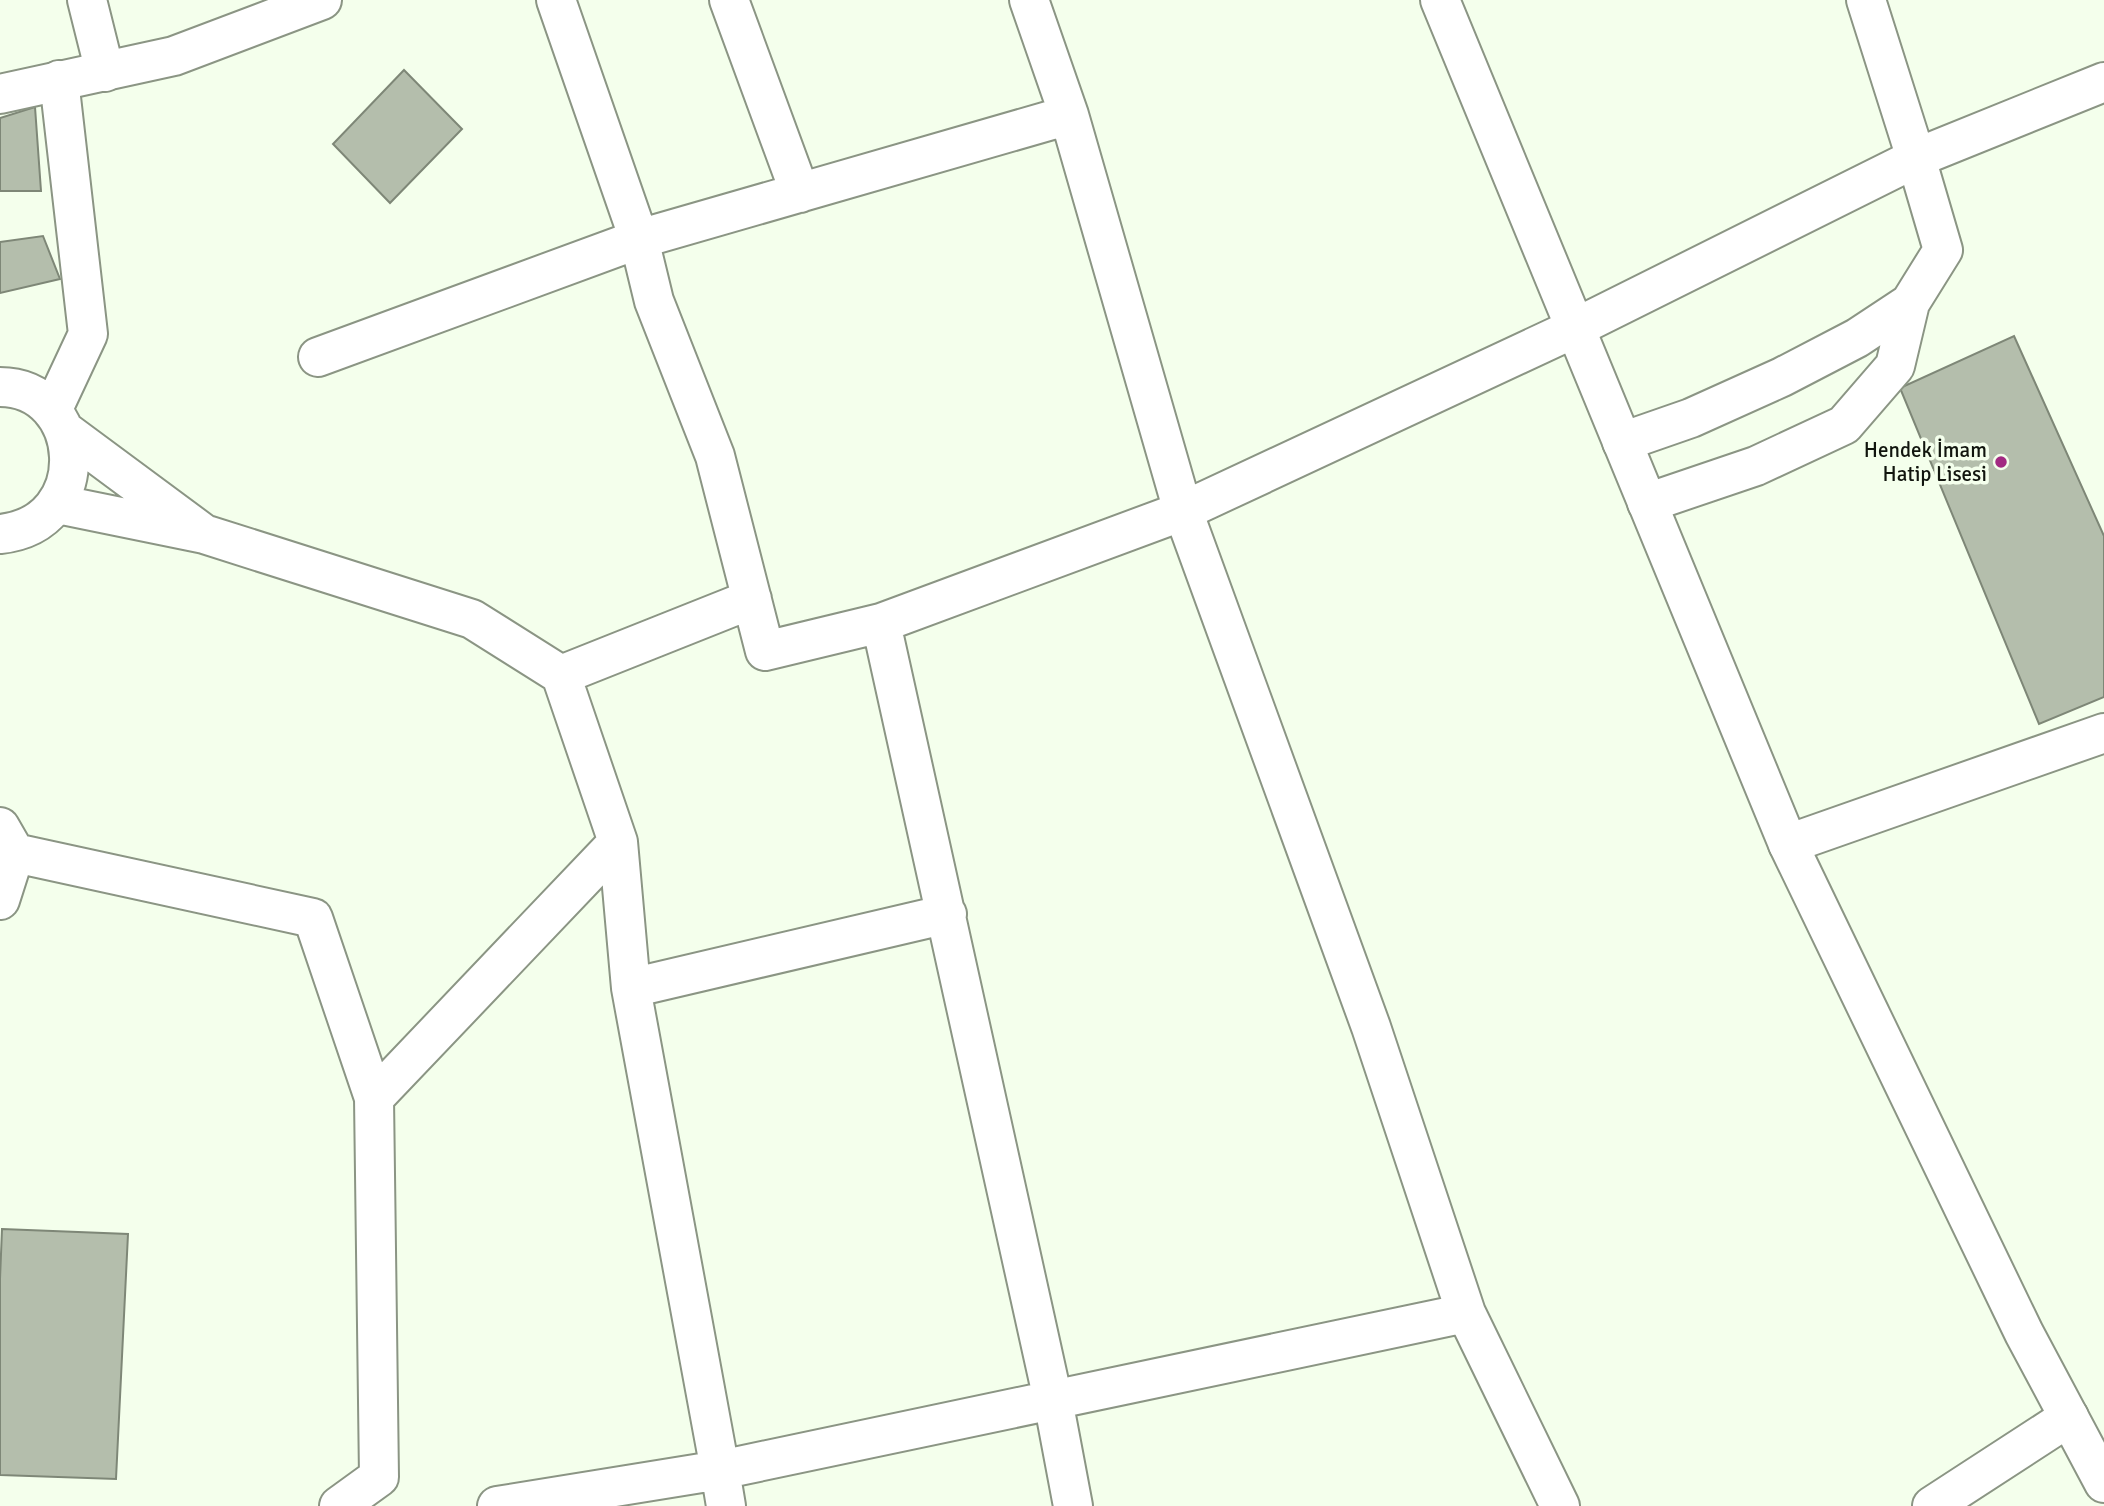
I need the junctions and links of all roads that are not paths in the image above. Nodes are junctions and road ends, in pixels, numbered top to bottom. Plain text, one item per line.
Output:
1 (87, 0) edge
2 (322, 0) edge
3 (556, 0) edge
4 (729, 0) edge
5 (1029, 0) edge
6 (1440, 0) edge
7 (1866, 0) edge
8 (105, 72) junction
9 (59, 80) junction
10 (2104, 82) edge
11 (0, 94) edge
12 (1069, 115) junction
13 (1916, 158) junction
14 (800, 193) junction
15 (639, 239) junction
16 (1910, 303) junction
17 (1575, 328) junction
18 (318, 357) dead end
19 (0, 387) edge
20 (58, 421) junction
21 (1622, 442) junction
22 (1647, 503) junction
23 (57, 504) junction
24 (1184, 511) junction
25 (0, 534) edge
26 (204, 534) junction
27 (752, 599) junction
28 (881, 623) junction
29 (561, 675) junction
30 (2104, 733) edge
31 (8, 840) edge
32 (618, 842) junction
33 (1788, 845) junction
34 (0, 900) edge
35 (947, 914) junction
36 (631, 988) junction
37 (374, 1098) junction
38 (1466, 1313) junction
39 (1053, 1399) junction
40 (2069, 1417) junction
41 (2104, 1483) edge
42 (723, 1488) edge
43 (339, 1506) edge
44 (498, 1506) edge
45 (1073, 1506) edge
46 (1560, 1506) edge
47 (1932, 1506) edge

1 - 8 street
2 - 8 street
3 - 15 street
4 - 14 street
5 - 12 street
6 - 17 street
7 - 13 street
8 - 9 street
9 - 11 street
9 - 20 street
10 - 13 street
12 - 14 street
12 - 24 street
13 - 16 street
13 - 17 street
14 - 15 street
15 - 18 street
15 - 27 street
16 - 21 street
16 - 22 street
17 - 21 street
17 - 24 street
19 - 20 street
20 - 23 street
20 - 26 street
21 - 22 street
22 - 33 street
23 - 25 street
23 - 26 street
24 - 28 street
24 - 38 street
26 - 29 street
27 - 28 street
27 - 29 street
28 - 35 street
29 - 32 street
30 - 33 street
31 - 34 street
31 - 37 street
32 - 36 street
32 - 37 street
33 - 40 street
35 - 36 street
35 - 39 street
36 - 42 street
37 - 43 street
38 - 39 street
38 - 46 street
39 - 42 street
39 - 45 street
40 - 41 street
40 - 47 street
42 - 44 street

